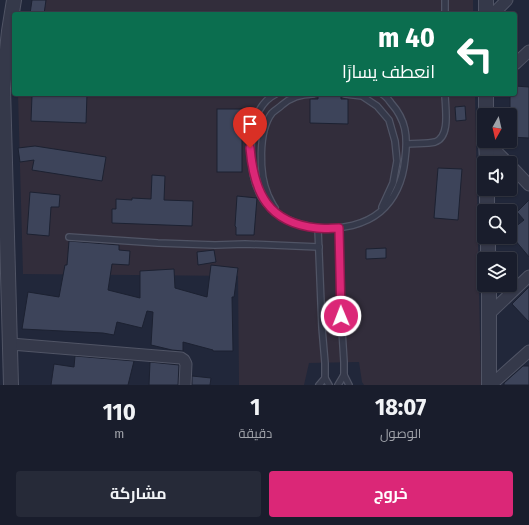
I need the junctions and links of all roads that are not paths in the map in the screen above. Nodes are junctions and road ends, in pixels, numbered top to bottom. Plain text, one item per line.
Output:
1 (14, 0) edge
2 (445, 0) edge
3 (486, 0) edge
4 (507, 0) edge
5 (445, 12) edge
6 (486, 12) edge
7 (495, 12) edge
8 (4, 30) edge
9 (529, 51) edge
10 (517, 62) edge
11 (271, 96) edge
12 (300, 96) edge
13 (362, 96) edge
14 (384, 96) edge
15 (445, 96) edge
16 (486, 96) edge
17 (486, 108) edge
18 (407, 144) junction
19 (493, 148) edge
20 (501, 156) edge
21 (517, 172) edge
22 (529, 185) edge
23 (379, 213) junction
24 (278, 214) junction
25 (318, 228) junction
26 (339, 228) junction
27 (69, 237) dead end
28 (319, 247) junction
29 (4, 257) edge
30 (529, 276) edge
31 (489, 292) edge
32 (489, 314) junction
33 (7, 351) edge
34 (529, 351) edge
35 (344, 375) junction
36 (325, 378) junction
37 (11, 385) edge
38 (185, 385) edge
39 (319, 385) edge
40 (329, 385) edge
41 (338, 385) edge
42 (349, 385) edge
43 (490, 385) edge

1 - 8 street
2 - 5 lane
3 - 6 street
4 - 7 street
8 - 29 street
9 - 10 street
11 - 24 lane
12 - 24 lane
13 - 23 lane
14 - 18 lane
15 - 18 lane
16 - 17 street
18 - 23 lane
19 - 20 street
21 - 22 street
23 - 26 lane
24 - 25 lane
25 - 26 lane
25 - 28 lane
26 - 35 lane
27 - 28 lane
28 - 36 lane
29 - 33 street
30 - 32 street
31 - 32 street
32 - 43 street
33 - 37 street
33 - 38 street
34 - 43 street
35 - 41 lane
35 - 42 lane
36 - 39 lane
36 - 40 lane

